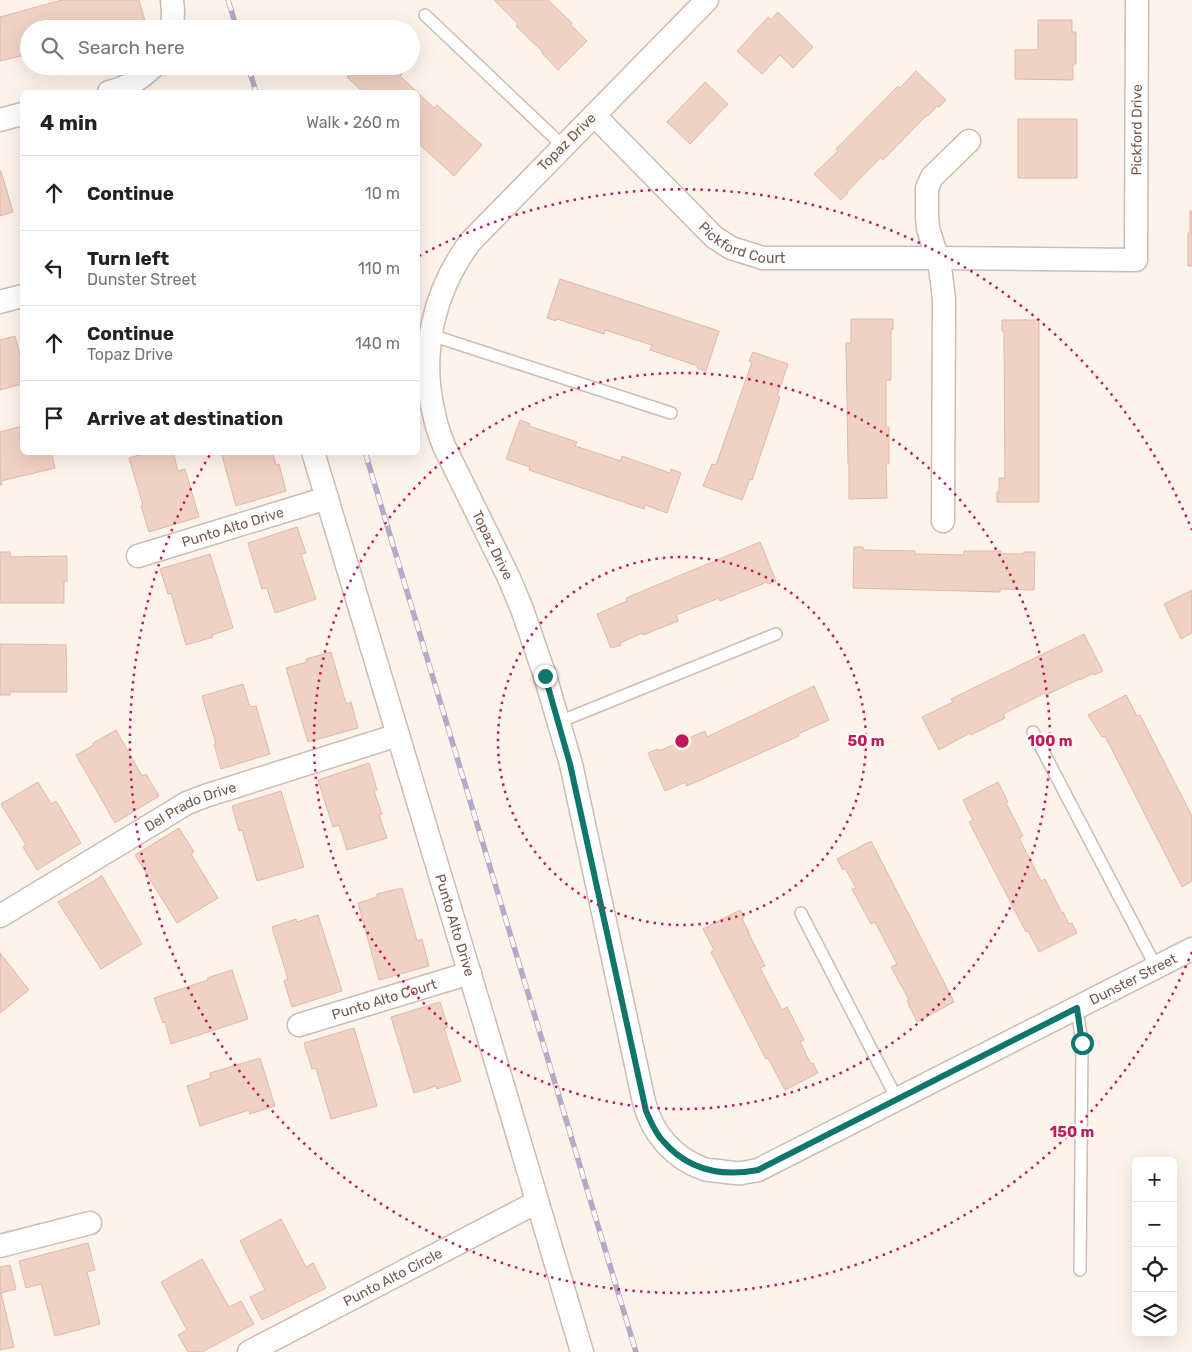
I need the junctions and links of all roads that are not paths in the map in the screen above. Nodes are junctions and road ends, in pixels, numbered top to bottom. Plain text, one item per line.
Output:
1 (172, 0) edge
2 (707, 0) edge
3 (1137, 0) edge
4 (425, 15) dead end
5 (172, 20) edge
6 (144, 75) edge
7 (120, 90) edge
8 (20, 115) edge
9 (594, 115) junction
10 (0, 120) edge
11 (969, 141) dead end
12 (563, 146) junction
13 (937, 258) junction
14 (1136, 260) joint
15 (20, 297) edge
16 (0, 302) edge
17 (431, 334) junction
18 (671, 413) dead end
19 (314, 455) edge
20 (327, 498) junction
21 (943, 521) dead end
22 (138, 556) dead end
23 (776, 634) dead end
24 (559, 722) junction
25 (1033, 732) dead end
26 (398, 735) junction
27 (801, 913) dead end
28 (0, 916) edge
29 (1192, 949) edge
30 (1156, 967) junction
31 (470, 973) junction
32 (1077, 1008) junction
33 (299, 1025) dead end
34 (897, 1099) junction
35 (695, 1165) joint
36 (537, 1202) junction
37 (90, 1223) dead end
38 (0, 1246) edge
39 (1080, 1270) dead end
40 (249, 1352) edge
41 (582, 1352) edge

1 - 5 street
2 - 9 street, Topaz Drive
3 - 14 street, Pickford Drive
4 - 12 lane
6 - 7 street
8 - 10 street
9 - 12 street, Topaz Drive
9 - 13 street, Pickford Court
11 - 13 street
12 - 17 street, Topaz Drive
13 - 14 street, Pickford Court
13 - 21 street
15 - 16 street
17 - 18 lane
17 - 24 street, Topaz Drive
19 - 20 street, Punto Alto Drive
20 - 22 street, Punto Alto Drive
20 - 26 street, Punto Alto Drive
23 - 24 lane
24 - 35 street, Topaz Drive
25 - 30 lane
26 - 28 street, Del Prado Drive
26 - 31 street, Punto Alto Drive
27 - 34 lane
29 - 30 street, Dunster Street
30 - 32 street, Dunster Street
31 - 33 street, Punto Alto Court
31 - 36 street, Punto Alto Drive
32 - 34 street, Dunster Street
32 - 39 lane
34 - 35 street, Dunster Street
36 - 40 street, Punto Alto Circle
36 - 41 street, Punto Alto Drive
37 - 38 street

